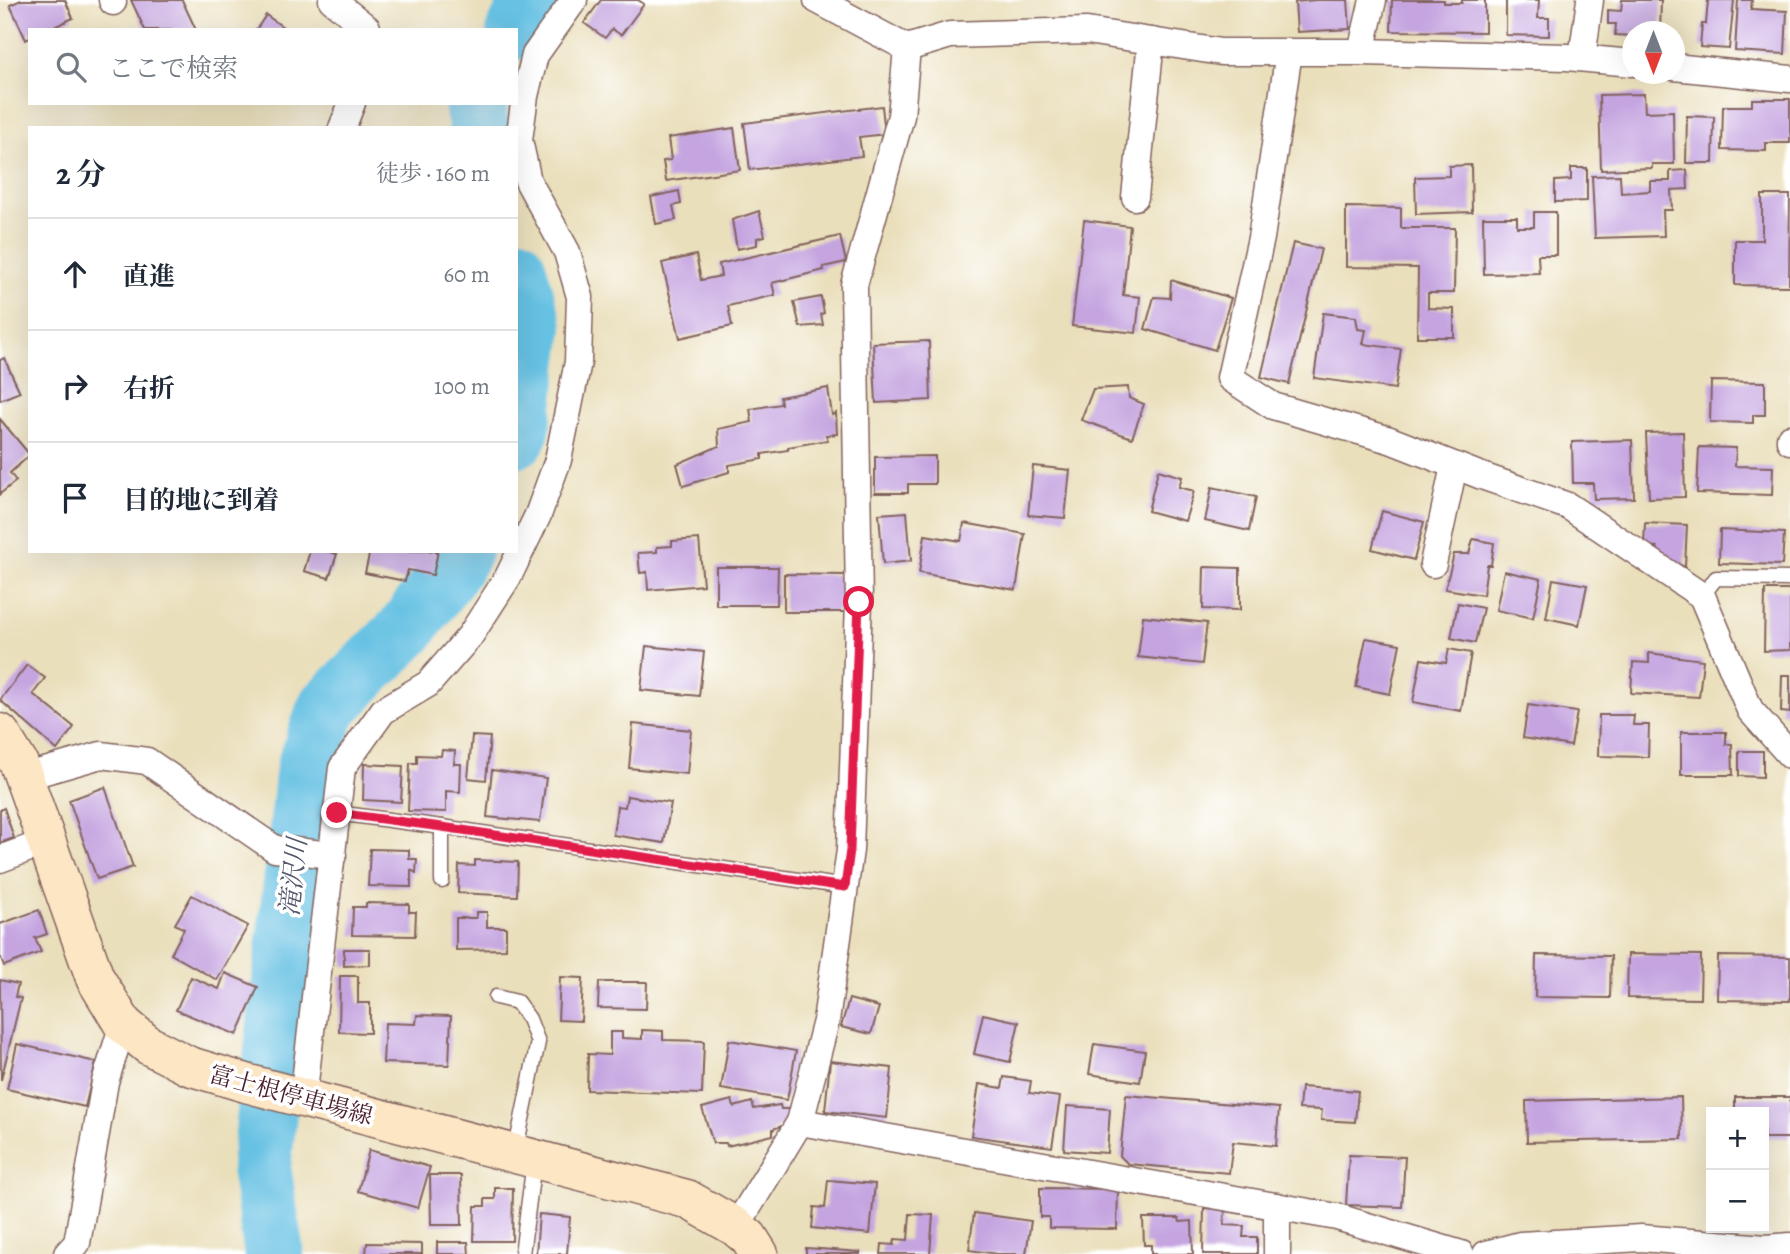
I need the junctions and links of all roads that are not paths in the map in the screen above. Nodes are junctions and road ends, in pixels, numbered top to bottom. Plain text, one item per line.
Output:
1 (332, 0) edge
2 (574, 0) edge
3 (817, 0) edge
4 (1373, 0) edge
5 (1590, 0) edge
6 (367, 28) edge
7 (1151, 41) junction
8 (907, 48) junction
9 (1289, 52) junction
10 (1361, 52) junction
11 (1582, 58) junction
12 (1622, 62) edge
13 (1685, 68) edge
14 (1790, 79) edge
15 (351, 105) edge
16 (343, 126) edge
17 (1135, 197) dead end
18 (1454, 466) junction
19 (1433, 564) dead end
20 (1790, 579) edge
21 (1702, 596) junction
22 (0, 733) edge
23 (1790, 755) edge
24 (24, 778) junction
25 (337, 813) junction
26 (442, 827) junction
27 (46, 842) junction
28 (332, 855) junction
29 (0, 859) edge
30 (442, 881) dead end
31 (845, 887) junction
32 (496, 997) dead end
33 (123, 1024) junction
34 (303, 1099) junction
35 (800, 1122) junction
36 (524, 1157) junction
37 (1277, 1206) junction
38 (746, 1243) edge
39 (1790, 1246) edge
40 (67, 1254) edge
41 (522, 1254) edge
42 (1278, 1254) edge
43 (1461, 1254) edge
44 (1486, 1254) edge

1 - 6 street
2 - 25 street
3 - 8 street
4 - 10 street
5 - 11 street
7 - 8 street
7 - 9 street
7 - 17 street
8 - 31 street
9 - 10 street
9 - 18 street
10 - 11 street
11 - 12 street
13 - 14 street
15 - 16 street
18 - 19 street
18 - 21 street
20 - 21 lane
21 - 23 street
22 - 24 main road, 富士根停車場線
24 - 27 main road, 富士根停車場線
24 - 28 street
25 - 26 lane
25 - 28 street
26 - 30 lane
26 - 31 lane
27 - 29 street
27 - 33 main road, 富士根停車場線
28 - 34 street
31 - 35 street
32 - 36 lane
33 - 34 main road, 富士根停車場線
33 - 40 street
34 - 36 main road, 富士根停車場線
35 - 37 street
35 - 38 street
36 - 38 main road, 富士根停車場線
36 - 41 lane
37 - 42 street
37 - 43 street
39 - 44 street

